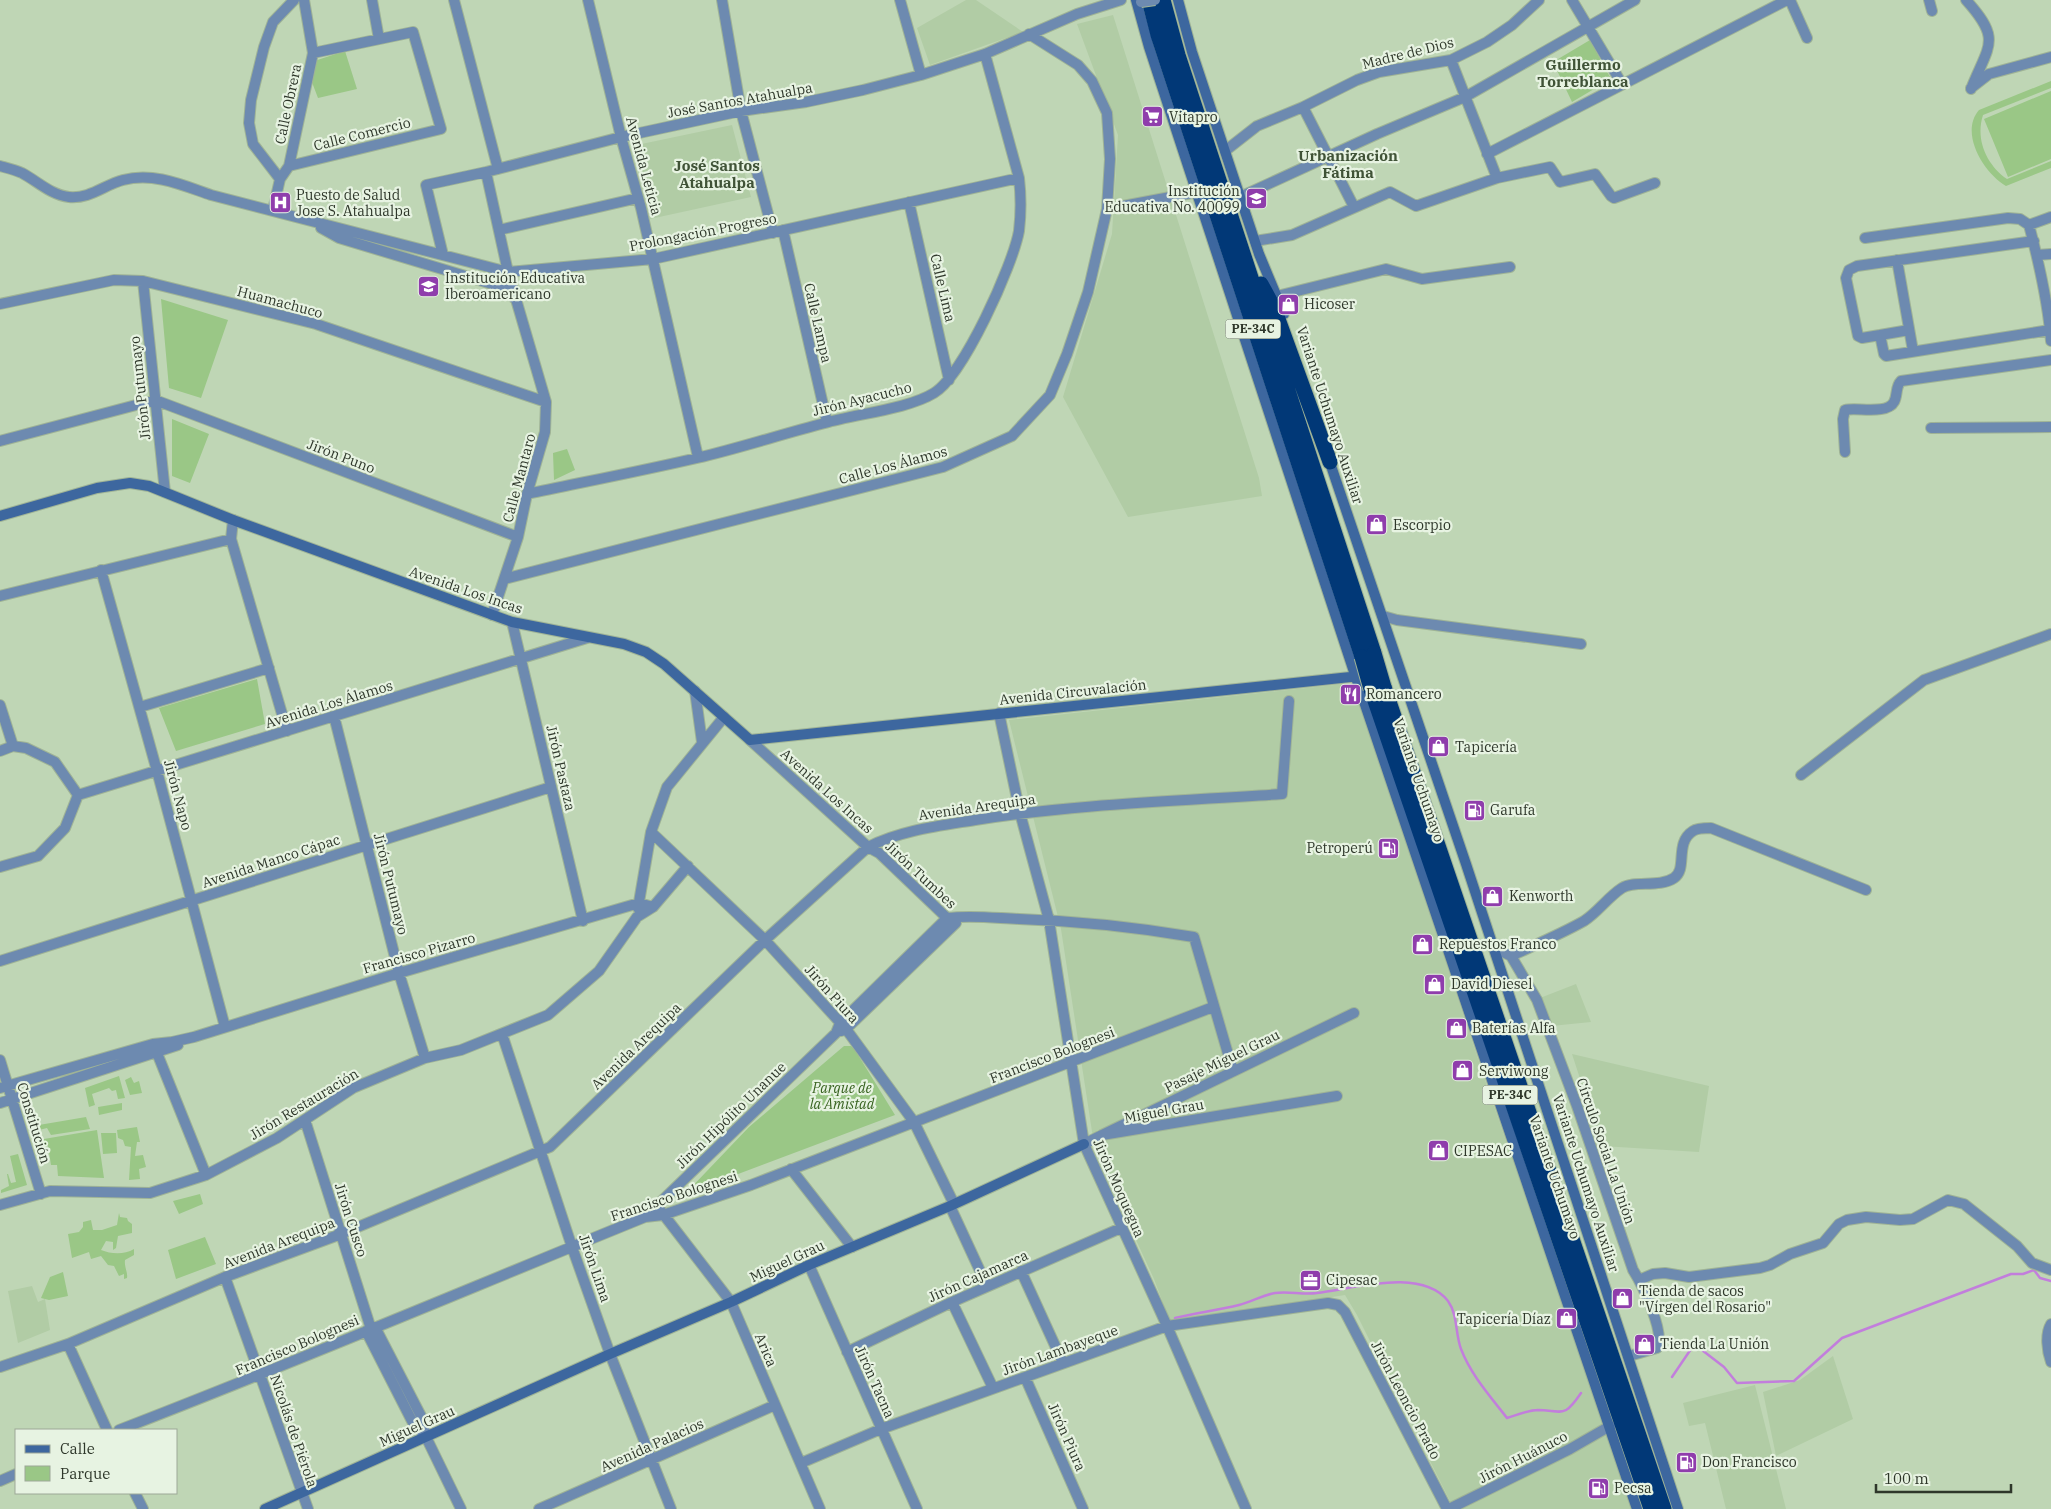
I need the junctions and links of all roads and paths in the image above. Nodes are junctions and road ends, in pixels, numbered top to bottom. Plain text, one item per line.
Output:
1 (294, 0) edge
2 (304, 0) edge
3 (372, 0) edge
4 (454, 0) edge
5 (588, 0) edge
6 (722, 0) edge
7 (900, 0) edge
8 (1120, 0) edge
9 (1155, 0) edge
10 (1163, 0) edge
11 (1178, 0) edge
12 (1539, 0) edge
13 (1572, 0) edge
14 (1635, 0) edge
15 (1789, 0) edge
16 (1929, 0) edge
17 (1966, 0) edge
18 (1138, 1) edge
19 (1932, 11) dead end
20 (1587, 28) junction
21 (1029, 34) junction
22 (1807, 38) dead end
23 (379, 39) junction
24 (313, 53) junction
25 (985, 54) junction
26 (2051, 57) edge
27 (1451, 60) junction
28 (1979, 68) junction
29 (1989, 74) junction
30 (921, 75) junction
31 (1622, 84) junction
32 (1465, 97) junction
33 (1302, 107) junction
34 (741, 111) junction
35 (621, 136) junction
36 (1225, 151) junction
37 (1487, 154) junction
38 (1328, 156) junction
39 (0, 166) edge
40 (289, 166) junction
41 (498, 169) junction
42 (486, 172) junction
43 (1019, 178) junction
44 (1497, 178) junction
45 (280, 179) junction
46 (1655, 183) dead end
47 (1197, 192) junction
48 (1240, 197) junction
49 (638, 198) junction
50 (909, 202) junction
51 (1354, 207) junction
52 (1107, 209) junction
53 (273, 210) junction
54 (2051, 217) edge
55 (304, 220) junction
56 (2029, 225) junction
57 (499, 230) junction
58 (778, 232) junction
59 (1864, 238) dead end
60 (1254, 240) junction
61 (2034, 241) junction
62 (1244, 254) junction
63 (2051, 254) edge
64 (443, 255) junction
65 (2037, 255) junction
66 (653, 259) junction
67 (1897, 260) junction
68 (1510, 267) dead end
69 (508, 272) junction
70 (143, 281) junction
71 (1277, 296) junction
72 (0, 304) edge
73 (524, 323) junction
74 (1909, 330) junction
75 (2050, 330) edge
76 (1880, 335) junction
77 (2051, 341) edge
78 (1913, 351) junction
79 (2051, 360) edge
80 (949, 380) junction
81 (155, 400) junction
82 (546, 402) junction
83 (827, 422) junction
84 (1931, 428) dead end
85 (2051, 428) edge
86 (0, 441) edge
87 (1845, 452) dead end
88 (698, 457) junction
89 (1330, 462) junction
90 (165, 492) junction
91 (527, 494) junction
92 (0, 516) edge
93 (232, 520) junction
94 (518, 537) junction
95 (231, 539) junction
96 (101, 570) junction
97 (504, 579) junction
98 (0, 596) edge
99 (492, 615) junction
100 (1383, 616) junction
101 (512, 622) junction
102 (2051, 634) edge
103 (587, 638) junction
104 (1581, 644) dead end
105 (1368, 655) junction
106 (520, 659) junction
107 (1398, 664) junction
108 (269, 668) junction
109 (1356, 678) junction
110 (1378, 688) junction
111 (695, 691) junction
112 (1289, 701) dead end
113 (0, 705) edge
114 (140, 707) junction
115 (999, 713) junction
116 (334, 716) junction
117 (724, 717) junction
118 (287, 731) junction
119 (750, 740) junction
120 (702, 742) junction
121 (13, 746) junction
122 (0, 751) edge
123 (158, 771) junction
124 (1801, 775) dead end
125 (551, 787) junction
126 (78, 796) junction
127 (1020, 813) junction
128 (651, 832) junction
129 (367, 845) junction
130 (868, 846) junction
131 (688, 866) junction
132 (0, 867) edge
133 (1866, 890) dead end
134 (192, 901) junction
135 (639, 903) junction
136 (653, 907) junction
137 (637, 917) junction
138 (1049, 920) junction
139 (583, 921) junction
140 (949, 922) junction
141 (764, 940) junction
142 (1493, 947) junction
143 (1511, 956) junction
144 (0, 961) edge
145 (398, 973) junction
146 (1213, 1007) junction
147 (1354, 1013) dead end
148 (225, 1027) junction
149 (840, 1028) junction
150 (502, 1034) junction
151 (155, 1048) junction
152 (424, 1058) junction
153 (0, 1060) edge
154 (1071, 1062) junction
155 (1233, 1071) junction
156 (4, 1087) edge
157 (1337, 1096) dead end
158 (12, 1100) junction
159 (0, 1103) edge
160 (305, 1120) junction
161 (914, 1122) junction
162 (1102, 1135) junction
163 (1084, 1144) junction
164 (542, 1152) junction
165 (791, 1169) junction
166 (206, 1175) junction
167 (41, 1194) junction
168 (0, 1205) edge
169 (952, 1205) junction
170 (657, 1206) junction
171 (663, 1215) junction
172 (645, 1217) junction
173 (1121, 1228) junction
174 (341, 1234) junction
175 (572, 1247) junction
176 (852, 1247) junction
177 (809, 1265) junction
178 (2051, 1270) edge
179 (1021, 1271) junction
180 (225, 1278) junction
181 (1639, 1280) junction
182 (987, 1286) junction
183 (731, 1302) junction
184 (952, 1302) junction
185 (1338, 1305) joint
186 (2051, 1324) edge
187 (1167, 1326) junction
188 (371, 1329) junction
189 (68, 1344) junction
190 (847, 1352) junction
191 (610, 1354) junction
192 (1629, 1356) junction
193 (2051, 1362) edge
194 (1063, 1363) junction
195 (0, 1367) edge
196 (260, 1376) junction
197 (1025, 1377) junction
198 (993, 1388) junction
199 (776, 1406) junction
200 (1610, 1426) junction
201 (880, 1428) junction
202 (107, 1429) edge
203 (122, 1429) edge
204 (426, 1437) junction
205 (652, 1460) junction
206 (801, 1463) junction
207 (15, 1474) edge
208 (0, 1481) edge
209 (301, 1493) junction
210 (136, 1494) edge
211 (143, 1509) edge
212 (265, 1509) edge
213 (308, 1509) edge
214 (462, 1509) edge
215 (540, 1509) edge
216 (671, 1509) edge
217 (820, 1509) edge
218 (917, 1509) edge
219 (1083, 1509) edge
220 (1246, 1509) edge
221 (1448, 1509) edge
222 (1637, 1509) edge
223 (1651, 1509) edge
224 (1664, 1509) edge
225 (1678, 1509) edge

1 - 45 street
2 - 24 street, Calle Obrera
3 - 23 street
4 - 41 street
5 - 35 street, Avenida Leticia
6 - 34 street, Calle Lampa
7 - 30 street
8 - 21 street, José Santos Atahualpa
9 - 18 street, bridge
10 - 62 highway, Variante Uchumayo / PE-34C
11 - 36 main road, Variante Uchumayo Auxiliar
12 - 27 street, Madre de Dios
13 - 20 street
14 - 20 street
15 - 22 street
15 - 31 street
16 - 19 street
17 - 28 street
18 - 47 main road, Variante Uchumayo
18 - 105 highway, Variante Uchumayo / PE-34C
20 - 31 street
20 - 32 street
21 - 25 street, José Santos Atahualpa
21 - 52 street, Calle Los Álamos
23 - 24 street
23 - 40 street, Calle Comercio
24 - 40 street, Calle Obrera
25 - 30 street, José Santos Atahualpa
25 - 43 street, Jirón Ayacucho
26 - 29 street
27 - 32 street
27 - 33 street, Madre de Dios
28 - 29 street
28 - 29 street
30 - 34 street, José Santos Atahualpa
31 - 37 street
32 - 37 street
32 - 38 street
33 - 36 street, Madre de Dios
33 - 38 street
34 - 35 street, José Santos Atahualpa
34 - 58 street, Calle Lampa
35 - 41 street, José Santos Atahualpa
35 - 49 street, Avenida Leticia
36 - 48 main road, Variante Uchumayo Auxiliar
37 - 44 street
38 - 48 street
38 - 51 street
39 - 53 street, Prolongación Progreso
40 - 45 street, Calle Obrera
41 - 42 street, José Santos Atahualpa
42 - 57 street, Calle Mantaro
42 - 64 street, José Santos Atahualpa
43 - 50 street, Prolongación Progreso
43 - 80 street, Jirón Ayacucho
44 - 46 street
44 - 51 street
45 - 53 street, Calle Obrera
47 - 52 street
47 - 109 main road, Variante Uchumayo
48 - 60 main road, Variante Uchumayo Auxiliar
49 - 57 street
49 - 66 street, Avenida Leticia
50 - 58 street, Prolongación Progreso
50 - 80 street, Calle Lima
51 - 60 street
52 - 97 street, Calle Los Álamos
53 - 55 street, Prolongación Progreso
54 - 56 street
55 - 64 street, Prolongación Progreso
55 - 73 street, Prolongación Progreso
56 - 59 street
56 - 61 street
57 - 69 street, Calle Mantaro
58 - 66 street, Prolongación Progreso
58 - 83 street, Calle Lampa
60 - 71 main road, Variante Uchumayo Auxiliar
61 - 65 street
61 - 67 street
62 - 89 highway
62 - 105 highway, Variante Uchumayo / PE-34C
63 - 65 street
64 - 69 street, Prolongación Progreso
65 - 75 street
66 - 69 street, Prolongación Progreso
66 - 88 street, Avenida Leticia
67 - 74 street
67 - 76 street
68 - 71 street
69 - 73 street, Calle Mantaro
70 - 72 street, Huamachuco
70 - 81 street, Jirón Putumayo
70 - 82 street, Huamachuco
71 - 89 main road, Variante Uchumayo Auxiliar
73 - 82 street, Calle Mantaro
74 - 76 street
74 - 78 street
75 - 77 street
75 - 78 street
76 - 78 street
79 - 87 street
80 - 83 street, Jirón Ayacucho
81 - 86 street
81 - 90 street, Jirón Putumayo
81 - 94 street, Jirón Puno
82 - 91 street, Calle Mantaro
83 - 88 street, Jirón Ayacucho
84 - 85 street
88 - 91 street, Jirón Ayacucho
89 - 100 main road, Variante Uchumayo Auxiliar
90 - 92 main road, Avenida Los Incas
90 - 93 main road, Avenida Los Incas
91 - 94 street, Calle Mantaro
93 - 95 street
93 - 99 main road, Avenida Los Incas
94 - 97 street, Calle Mantaro
95 - 96 street
95 - 108 street
96 - 98 street
96 - 114 street, Jirón Napo
97 - 99 street, Calle Mantaro
99 - 101 main road, Avenida Los Incas
100 - 104 street
100 - 107 main road, Variante Uchumayo Auxiliar
101 - 103 main road, Avenida Los Incas
101 - 106 street, Jirón Pastaza
102 - 124 street
103 - 106 street, Avenida Los Álamos
103 - 111 main road, Avenida Los Incas
105 - 110 highway, Variante Uchumayo / PE-34C, bridge
106 - 116 street, Avenida Los Álamos
106 - 125 street, Jirón Pastaza
107 - 109 main road, Avenida Circuvalación
107 - 142 main road, Variante Uchumayo Auxiliar
108 - 114 street
108 - 118 street
109 - 115 main road, Avenida Circuvalación
109 - 200 main road, Variante Uchumayo
110 - 223 highway, Variante Uchumayo / PE-34C
110 - 224 highway, Variante Uchumayo / PE-34C
111 - 117 main road, Avenida Los Incas
111 - 120 street
112 - 127 street, Avenida Arequipa
113 - 121 street
114 - 123 street, Jirón Napo
115 - 119 main road, Avenida Circuvalación
115 - 127 street, Jirón Moquegua
116 - 118 street, Avenida Los Álamos
116 - 129 street, Jirón Putumayo
117 - 119 main road, Avenida Los Incas
117 - 120 street, Jirón Restauración
118 - 123 street, Avenida Los Álamos
119 - 130 street, Avenida Los Incas
120 - 128 street, Jirón Restauración
121 - 122 street
121 - 126 street
123 - 126 street, Avenida Los Álamos
123 - 134 street, Jirón Napo
125 - 129 street, Avenida Manco Cápac
125 - 139 street, Jirón Pastaza
126 - 132 street
127 - 130 street, Avenida Arequipa
127 - 138 street, Jirón Moquegua
128 - 131 street, Jirón Piura
128 - 135 street, Jirón Restauración
129 - 134 street, Avenida Manco Cápac
129 - 145 street, Jirón Putumayo
130 - 140 street, Jirón Tumbes
130 - 141 street, Avenida Arequipa
131 - 136 street, Jirón Restauración
131 - 141 street, Jirón Piura
133 - 143 street
134 - 144 street, Avenida Manco Cápac
134 - 148 street, Jirón Napo
135 - 136 street
135 - 137 street, Jirón Restauración
135 - 139 street, Francisco Pizarro
136 - 137 street, Jirón Restauración
137 - 150 street, Jirón Restauración
138 - 140 street
138 - 146 street
138 - 154 street, Jirón Moquegua
139 - 145 street, Francisco Pizarro
140 - 149 street, Jirón Hipólito Unanue
141 - 149 street, Jirón Piura
141 - 164 street, Avenida Arequipa
142 - 143 street
142 - 192 main road, Variante Uchumayo Auxiliar
143 - 181 street, Círculo Social La Unión
145 - 148 street, Francisco Pizarro
145 - 152 street, Jirón Putumayo
146 - 154 street, Francisco Bolognesi
146 - 155 street
147 - 155 street, Pasaje Miguel Grau
148 - 151 street, Francisco Pizarro
149 - 161 street, Jirón Piura
149 - 170 street, Jirón Hipólito Unanue
150 - 152 street, Jirón Restauración
150 - 164 street, Jirón Lima
151 - 156 street, Francisco Pizarro
151 - 158 street, Francisco Pizarro
151 - 166 street
152 - 160 street, Jirón Restauración
153 - 156 street, Constitución
154 - 161 street, Francisco Bolognesi
154 - 163 street, Jirón Moquegua
155 - 162 street, Pasaje Miguel Grau
156 - 158 street, Constitución
157 - 162 street, Miguel Grau
158 - 159 street, Francisco Pizarro
158 - 167 street, Constitución
160 - 166 street, Jirón Restauración
160 - 174 street, Jirón Cusco
161 - 165 street, Francisco Bolognesi
161 - 169 street, Jirón Piura
162 - 163 street, Miguel Grau
163 - 169 main road, Miguel Grau
163 - 173 street, Jirón Moquegua
164 - 174 street, Avenida Arequipa
164 - 175 street, Jirón Lima
165 - 171 street, Francisco Bolognesi
165 - 176 street
166 - 167 street, Jirón Restauración
167 - 168 street, Jirón Restauración
169 - 176 main road, Miguel Grau
169 - 182 street, Jirón Piura
170 - 171 street, Arica
170 - 172 street, Jirón Hipólito Unanue
171 - 172 street, Francisco Bolognesi
171 - 183 street, Arica
172 - 175 street, Francisco Bolognesi
173 - 179 street, Jirón Cajamarca
173 - 187 street, Jirón Moquegua
174 - 180 street, Avenida Arequipa
174 - 188 street, Jirón Cusco
175 - 188 street, Francisco Bolognesi
175 - 191 street, Jirón Lima
176 - 177 main road, Miguel Grau
177 - 183 main road, Miguel Grau
177 - 190 street, Jirón Tacna
178 - 181 street
179 - 182 street, Jirón Cajamarca
179 - 194 street
180 - 189 street, Avenida Arequipa
180 - 196 street, Nicolás de Piérola
181 - 192 street, Círculo Social La Unión
182 - 184 street, Jirón Cajamarca
183 - 191 main road, Miguel Grau
183 - 199 street, Arica
184 - 190 street, Jirón Cajamarca
184 - 198 street
185 - 187 street, Jirón Lambayeque
185 - 221 street, Jirón Leoncio Prado
186 - 193 street
187 - 194 street, Jirón Lambayeque
187 - 220 street, Jirón Moquegua
188 - 196 street, Francisco Bolognesi
188 - 204 street, Jirón Cusco
189 - 195 street, Avenida Arequipa
189 - 202 street
190 - 201 street, Jirón Tacna
191 - 204 main road, Miguel Grau
191 - 205 street, Jirón Lima
192 - 225 main road, Variante Uchumayo Auxiliar
194 - 197 street, Jirón Lambayeque
196 - 203 street, Francisco Bolognesi
196 - 209 street, Nicolás de Piérola
197 - 198 street, Jirón Lambayeque
197 - 219 street, Jirón Piura
198 - 201 street, Jirón Lambayeque
199 - 205 street, Avenida Palacios
199 - 206 street, Arica
200 - 221 street, Jirón Huánuco
200 - 222 main road, Variante Uchumayo
201 - 206 street, Jirón Lambayeque
201 - 218 street, Jirón Tacna
204 - 209 main road, Miguel Grau
204 - 214 street, Jirón Cusco
205 - 215 street, Avenida Palacios
205 - 216 street, Jirón Lima
206 - 217 street, Arica
207 - 208 street
209 - 212 main road, Miguel Grau
209 - 213 street, Nicolás de Piérola
210 - 211 street

